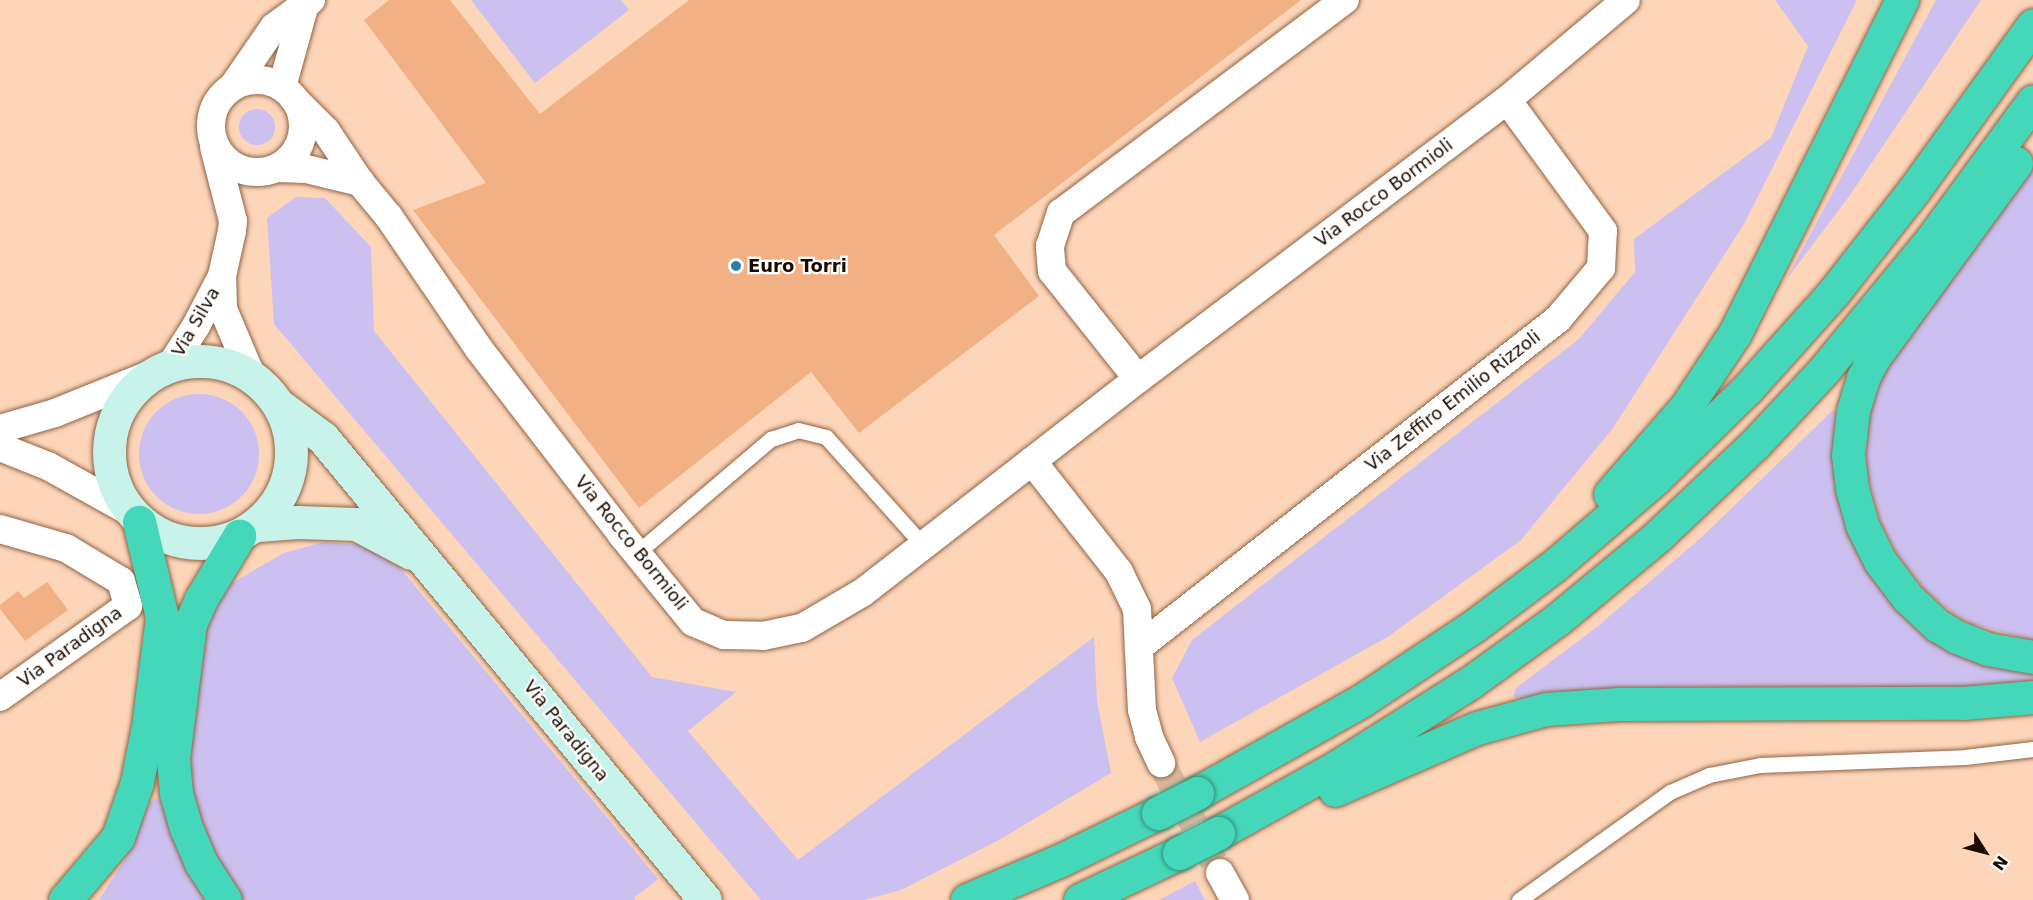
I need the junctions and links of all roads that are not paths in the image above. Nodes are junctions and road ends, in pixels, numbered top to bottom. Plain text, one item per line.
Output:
1 (1345, 0) edge
2 (1626, 0) edge
3 (1902, 0) edge
4 (308, 2) edge
5 (2033, 25) edge
6 (234, 85) junction
7 (288, 92) junction
8 (1507, 100) junction
9 (2033, 101) edge
10 (2033, 126) edge
11 (213, 144) junction
12 (270, 170) junction
13 (360, 182) junction
14 (233, 221) junction
15 (222, 276) junction
16 (163, 368) junction
17 (251, 375) junction
18 (1138, 379) junction
19 (280, 406) junction
20 (0, 429) edge
21 (0, 447) edge
22 (1032, 461) junction
23 (134, 517) junction
24 (0, 529) edge
25 (249, 530) junction
26 (923, 545) junction
27 (638, 552) junction
28 (426, 561) junction
29 (1500, 607) junction
30 (1139, 647) junction
31 (2033, 657) edge
32 (0, 697) edge
33 (2033, 697) edge
34 (2033, 749) edge
35 (1161, 763) tunnel mouth
36 (1204, 841) junction
37 (1220, 873) tunnel mouth
38 (65, 900) edge
39 (225, 900) edge
40 (705, 900) edge
41 (967, 900) edge
42 (1080, 900) edge
43 (1235, 900) edge
44 (1519, 900) edge

1 - 18 street
2 - 8 street, Via Rocco Bormioli
3 - 29 highway
4 - 6 street
4 - 7 street
5 - 29 highway
6 - 7 street
6 - 11 street
7 - 12 street
7 - 13 street, Via Rocco Bormioli
8 - 18 street, Via Rocco Bormioli
8 - 30 street, Via Zeffiro Emilio Rizzoli
9 - 36 highway
10 - 31 highway
11 - 12 street
11 - 14 street
12 - 13 street
12 - 14 street
13 - 27 street, Via Rocco Bormioli
14 - 15 street
15 - 16 street, Via Silva
15 - 17 street, Via Silva
16 - 17 street, Via Paradigna
16 - 20 street, Via Paradigna
16 - 23 street, Via Paradigna
17 - 19 street, Via Paradigna
18 - 22 street, Via Rocco Bormioli
19 - 25 street, Via Paradigna
19 - 28 street, Via Paradigna
21 - 23 street, Via Paradigna
22 - 26 street, Via Rocco Bormioli
22 - 30 street
23 - 25 street, Via Paradigna
23 - 38 highway
24 - 32 street, Via Paradigna
25 - 28 street, Via Paradigna
25 - 39 highway
26 - 27 street, Via Rocco Bormioli
26 - 27 lane
28 - 40 street, Via Paradigna
29 - 41 highway, bridge
30 - 35 street
33 - 36 highway
34 - 44 lane
36 - 42 highway
37 - 43 street

